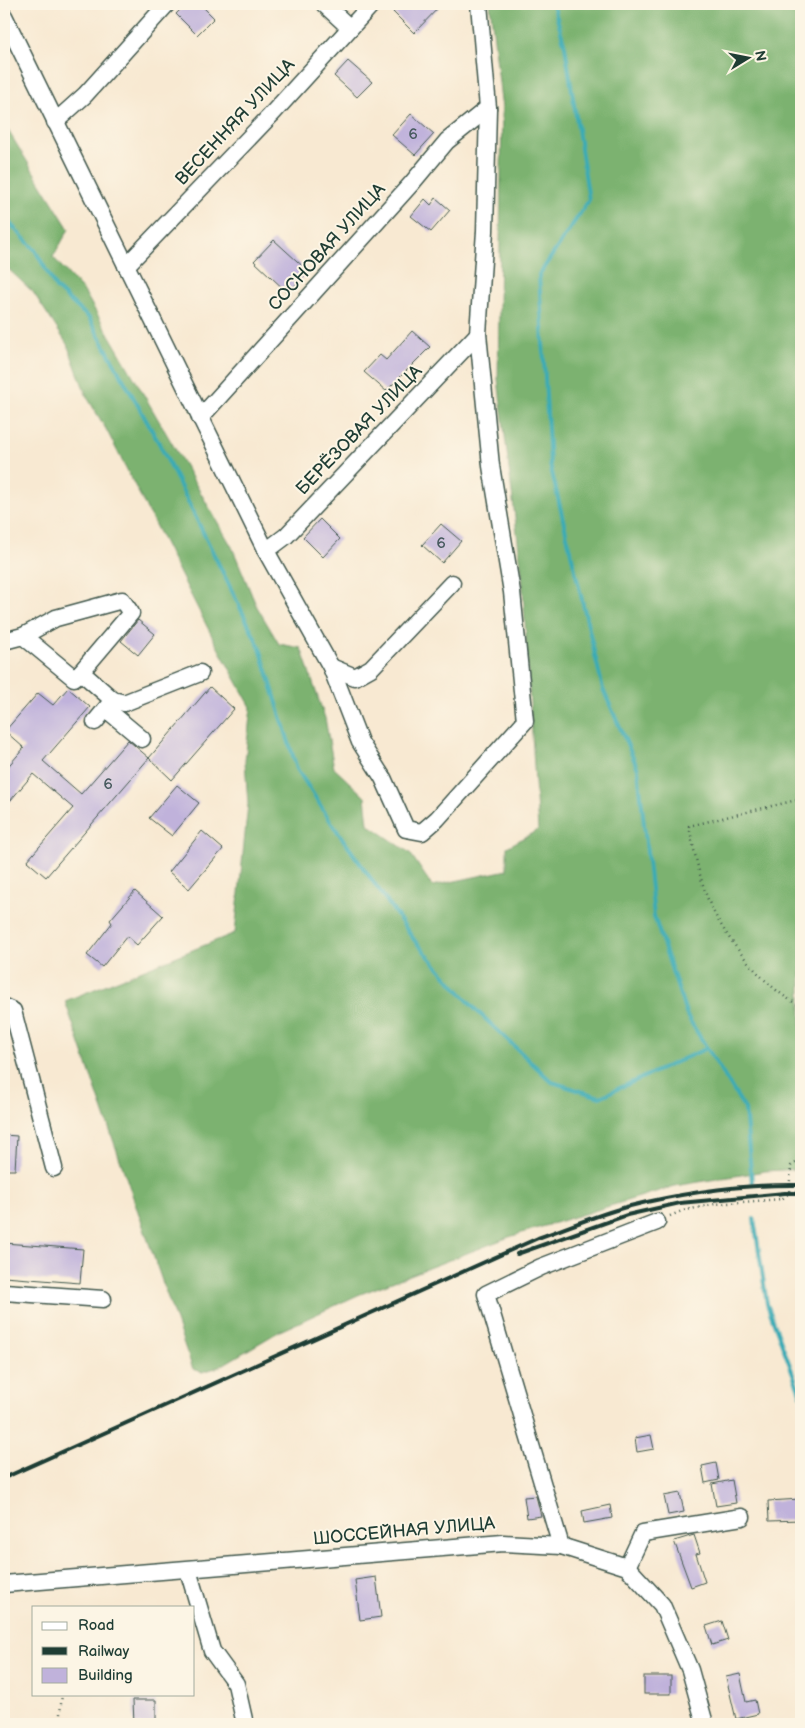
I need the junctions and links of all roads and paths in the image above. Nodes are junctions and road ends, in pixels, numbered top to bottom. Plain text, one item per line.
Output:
1 (167, 4) edge
2 (324, 4) edge
3 (372, 4) edge
4 (479, 4) edge
5 (4, 16) edge
6 (350, 28) junction
7 (488, 108) junction
8 (54, 122) junction
9 (126, 266) junction
10 (478, 334) junction
11 (200, 418) junction
12 (266, 550) junction
13 (452, 583) dead end
14 (23, 636) junction
15 (4, 641) edge
16 (331, 667) junction
17 (81, 672) junction
18 (200, 673) dead end
19 (110, 704) junction
20 (95, 722) dead end
21 (142, 739) dead end
22 (801, 799) edge
23 (4, 1006) edge
24 (801, 1006) edge
25 (801, 1160) edge
26 (54, 1168) dead end
27 (657, 1222) joint
28 (4, 1292) edge
29 (103, 1299) dead end
30 (742, 1517) dead end
31 (561, 1546) junction
32 (626, 1567) junction
33 (188, 1570) junction
34 (4, 1584) edge
35 (62, 1696) edge
36 (59, 1724) edge
37 (245, 1724) edge
38 (705, 1724) edge

1 - 8 street
2 - 6 street
3 - 6 street, ВЕСЕННЯЯ УЛИЦА
4 - 7 street
5 - 8 street
6 - 9 street, ВЕСЕННЯЯ УЛИЦА
7 - 10 street
7 - 11 street, СОСНОВАЯ УЛИЦА
8 - 9 street
9 - 11 street
10 - 12 street, БЕРЁЗОВАЯ УЛИЦА
10 - 16 street
11 - 12 street
12 - 16 street
13 - 16 street
14 - 15 street
14 - 17 street
14 - 17 street
17 - 19 street
18 - 19 street
19 - 20 street
19 - 21 street
22 - 24 path
23 - 26 street
25 - 27 path
27 - 31 street
28 - 29 street
30 - 32 street
31 - 32 street, ШОССЕЙНАЯ УЛИЦА
31 - 33 street, ШОССЕЙНАЯ УЛИЦА
32 - 38 street, ШОССЕЙНАЯ УЛИЦА
33 - 34 street, ШОССЕЙНАЯ УЛИЦА
33 - 37 street
35 - 36 path

